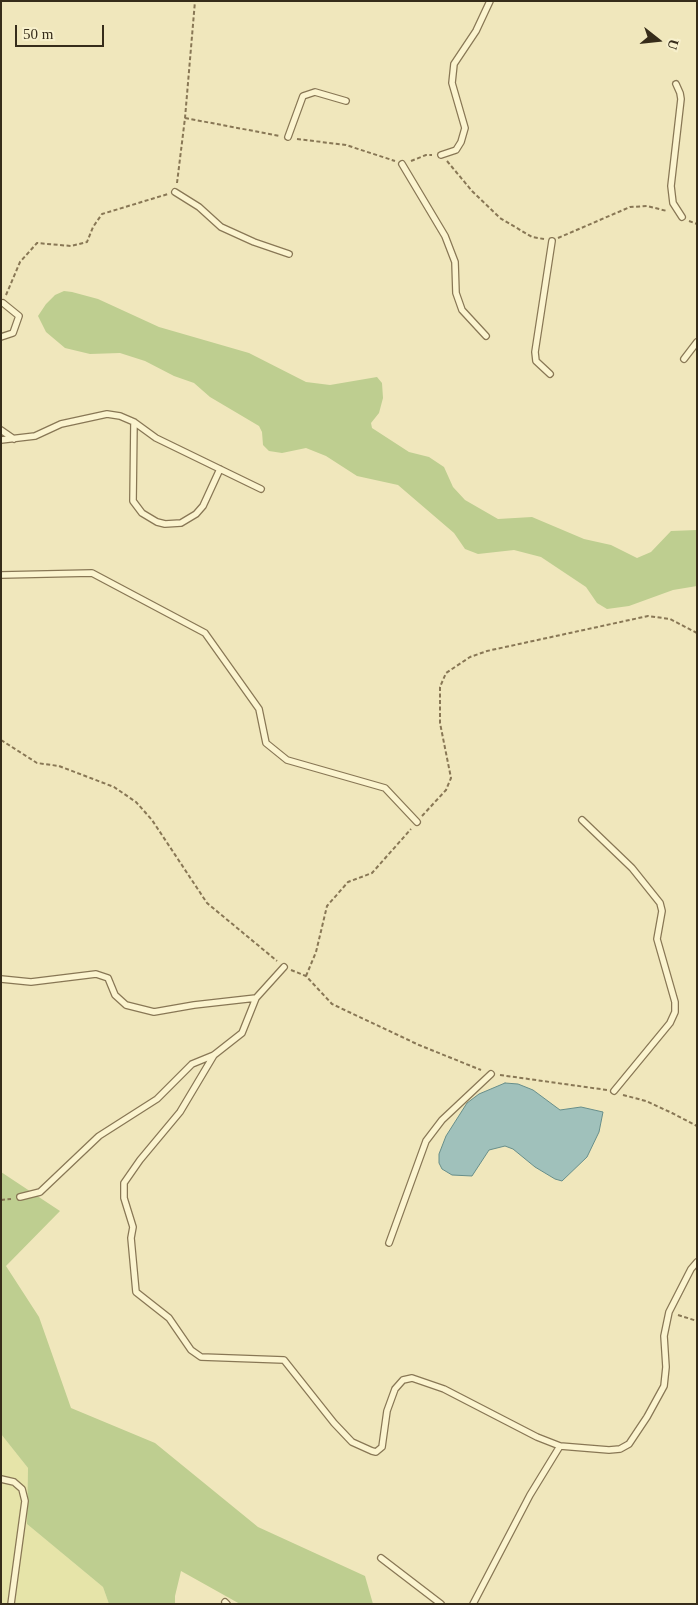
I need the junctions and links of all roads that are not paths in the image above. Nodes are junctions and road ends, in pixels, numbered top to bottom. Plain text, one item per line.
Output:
1 (490, 1) edge
2 (676, 84) dead end
3 (346, 101) dead end
4 (288, 137) road end
5 (440, 154) road end
6 (402, 164) road end
7 (176, 192) road end
8 (682, 217) road end
9 (552, 241) road end
10 (289, 254) dead end
11 (3, 303) road end
12 (486, 336) dead end
13 (1, 337) edge
14 (697, 342) edge
15 (684, 359) dead end
16 (550, 374) dead end
17 (134, 422) junction
18 (1, 430) edge
19 (14, 439) junction
20 (1, 440) edge
21 (220, 469) junction
22 (261, 489) dead end
23 (1, 575) edge
24 (582, 820) dead end
25 (417, 822) road end
26 (284, 968) road end
27 (1, 979) edge
28 (256, 998) junction
29 (214, 1055) junction
30 (491, 1074) road end
31 (614, 1092) road end
32 (20, 1197) dead end
33 (389, 1244) dead end
34 (697, 1262) edge
35 (560, 1446) junction
36 (1, 1479) edge
37 (381, 1558) dead end
38 (11, 1604) edge
39 (441, 1604) edge
40 (473, 1604) edge

1 - 5 lane
2 - 8 lane
3 - 4 lane
6 - 12 lane
7 - 10 lane
9 - 16 lane
11 - 13 lane
14 - 15 lane
17 - 19 lane
17 - 21 lane
17 - 21 lane
18 - 19 lane
19 - 20 lane
21 - 22 lane
23 - 25 lane
24 - 31 lane
26 - 28 lane
27 - 28 lane
28 - 29 lane
29 - 32 lane
29 - 35 lane
30 - 33 lane
34 - 35 lane
35 - 40 lane
36 - 38 lane
37 - 39 lane

